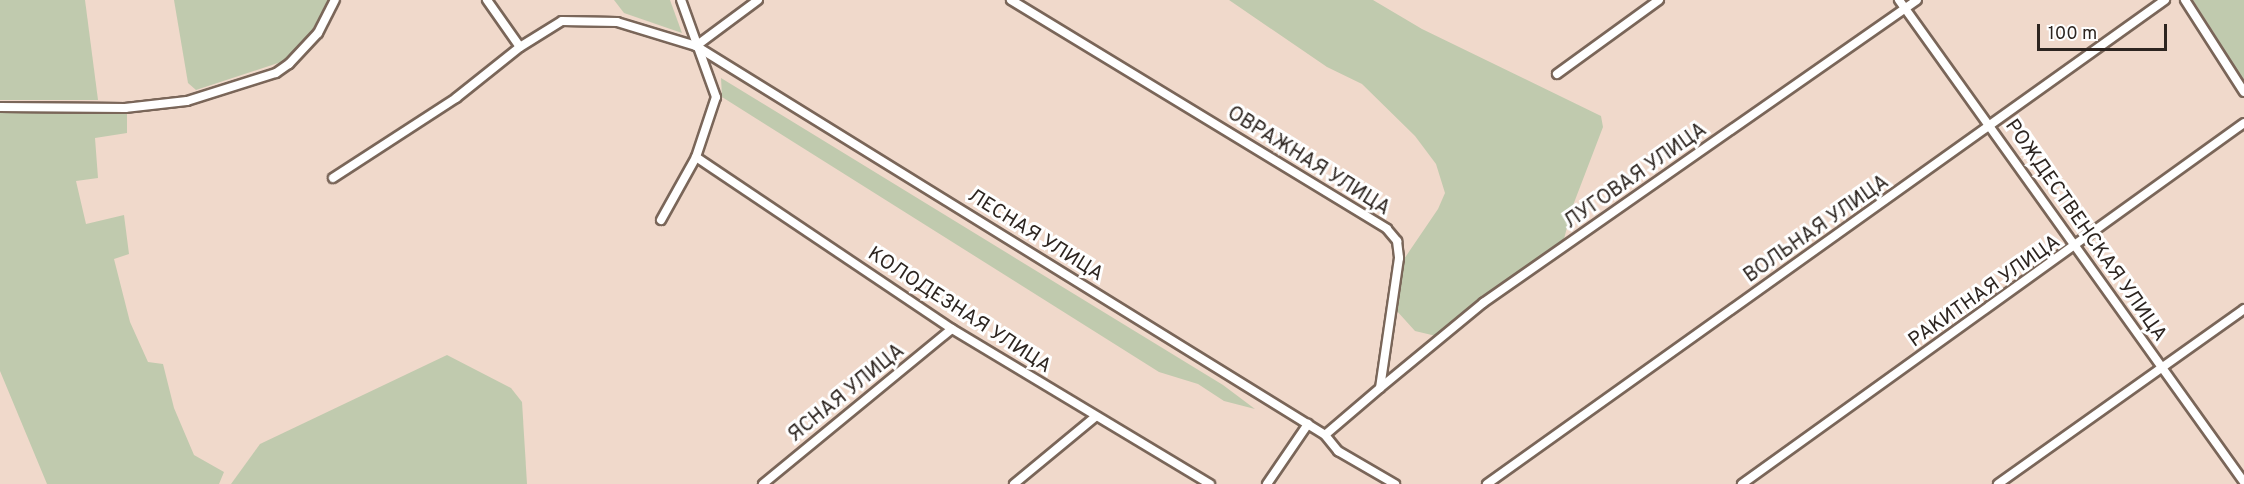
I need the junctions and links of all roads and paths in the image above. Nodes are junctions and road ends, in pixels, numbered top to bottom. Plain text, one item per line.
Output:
1 (335, 0) edge
2 (487, 0) edge
3 (681, 0) edge
4 (758, 0) edge
5 (1011, 0) edge
6 (1659, 0) edge
7 (1899, 0) edge
8 (1917, 0) edge
9 (2165, 0) edge
10 (2186, 0) edge
11 (1905, 8) junction
12 (696, 46) junction
13 (520, 47) junction
14 (1557, 74) dead end
15 (2244, 92) edge
16 (0, 106) edge
17 (2244, 123) edge
18 (1991, 127) junction
19 (696, 157) junction
20 (333, 178) dead end
21 (661, 220) dead end
22 (2076, 247) junction
23 (2244, 309) edge
24 (952, 328) junction
25 (2162, 368) junction
26 (1380, 388) junction
27 (1095, 417) junction
28 (1308, 424) junction
29 (1325, 435) junction
30 (2244, 482) edge
31 (763, 484) edge
32 (1014, 484) edge
33 (1210, 484) edge
34 (1267, 484) edge
35 (1395, 484) edge
36 (1487, 484) edge
37 (1742, 484) edge
38 (1998, 484) edge

1 - 16 street
2 - 13 street
3 - 12 street
4 - 12 street
5 - 26 street, ОВРАЖНАЯ УЛИЦА
6 - 14 street
7 - 11 street, РОЖДЕСТВЕНСКАЯ УЛИЦА
8 - 11 street, ЛУГОВАЯ УЛИЦА
9 - 18 street, ВОЛЬНАЯ УЛИЦА
10 - 15 street
11 - 18 street, РОЖДЕСТВЕНСКАЯ УЛИЦА
11 - 26 street, ЛУГОВАЯ УЛИЦА
12 - 13 street, ЛЕСНАЯ УЛИЦА
12 - 19 street
12 - 28 street, ЛЕСНАЯ УЛИЦА
13 - 20 street, ЛЕСНАЯ УЛИЦА
17 - 22 street, РАКИТНАЯ УЛИЦА
18 - 22 street, РОЖДЕСТВЕНСКАЯ УЛИЦА
18 - 36 street, ВОЛЬНАЯ УЛИЦА
19 - 21 street
19 - 24 street, КОЛОДЕЗНАЯ УЛИЦА
22 - 25 street, РОЖДЕСТВЕНСКАЯ УЛИЦА
22 - 37 street, РАКИТНАЯ УЛИЦА
23 - 25 street
24 - 27 street, КОЛОДЕЗНАЯ УЛИЦА
24 - 31 street, ЯСНАЯ УЛИЦА
25 - 30 street, РОЖДЕСТВЕНСКАЯ УЛИЦА
25 - 38 street
26 - 29 street
27 - 32 street
27 - 33 street, КОЛОДЕЗНАЯ УЛИЦА
28 - 29 street, ЛЕСНАЯ УЛИЦА
28 - 34 street
29 - 35 street, ЛЕСНАЯ УЛИЦА

